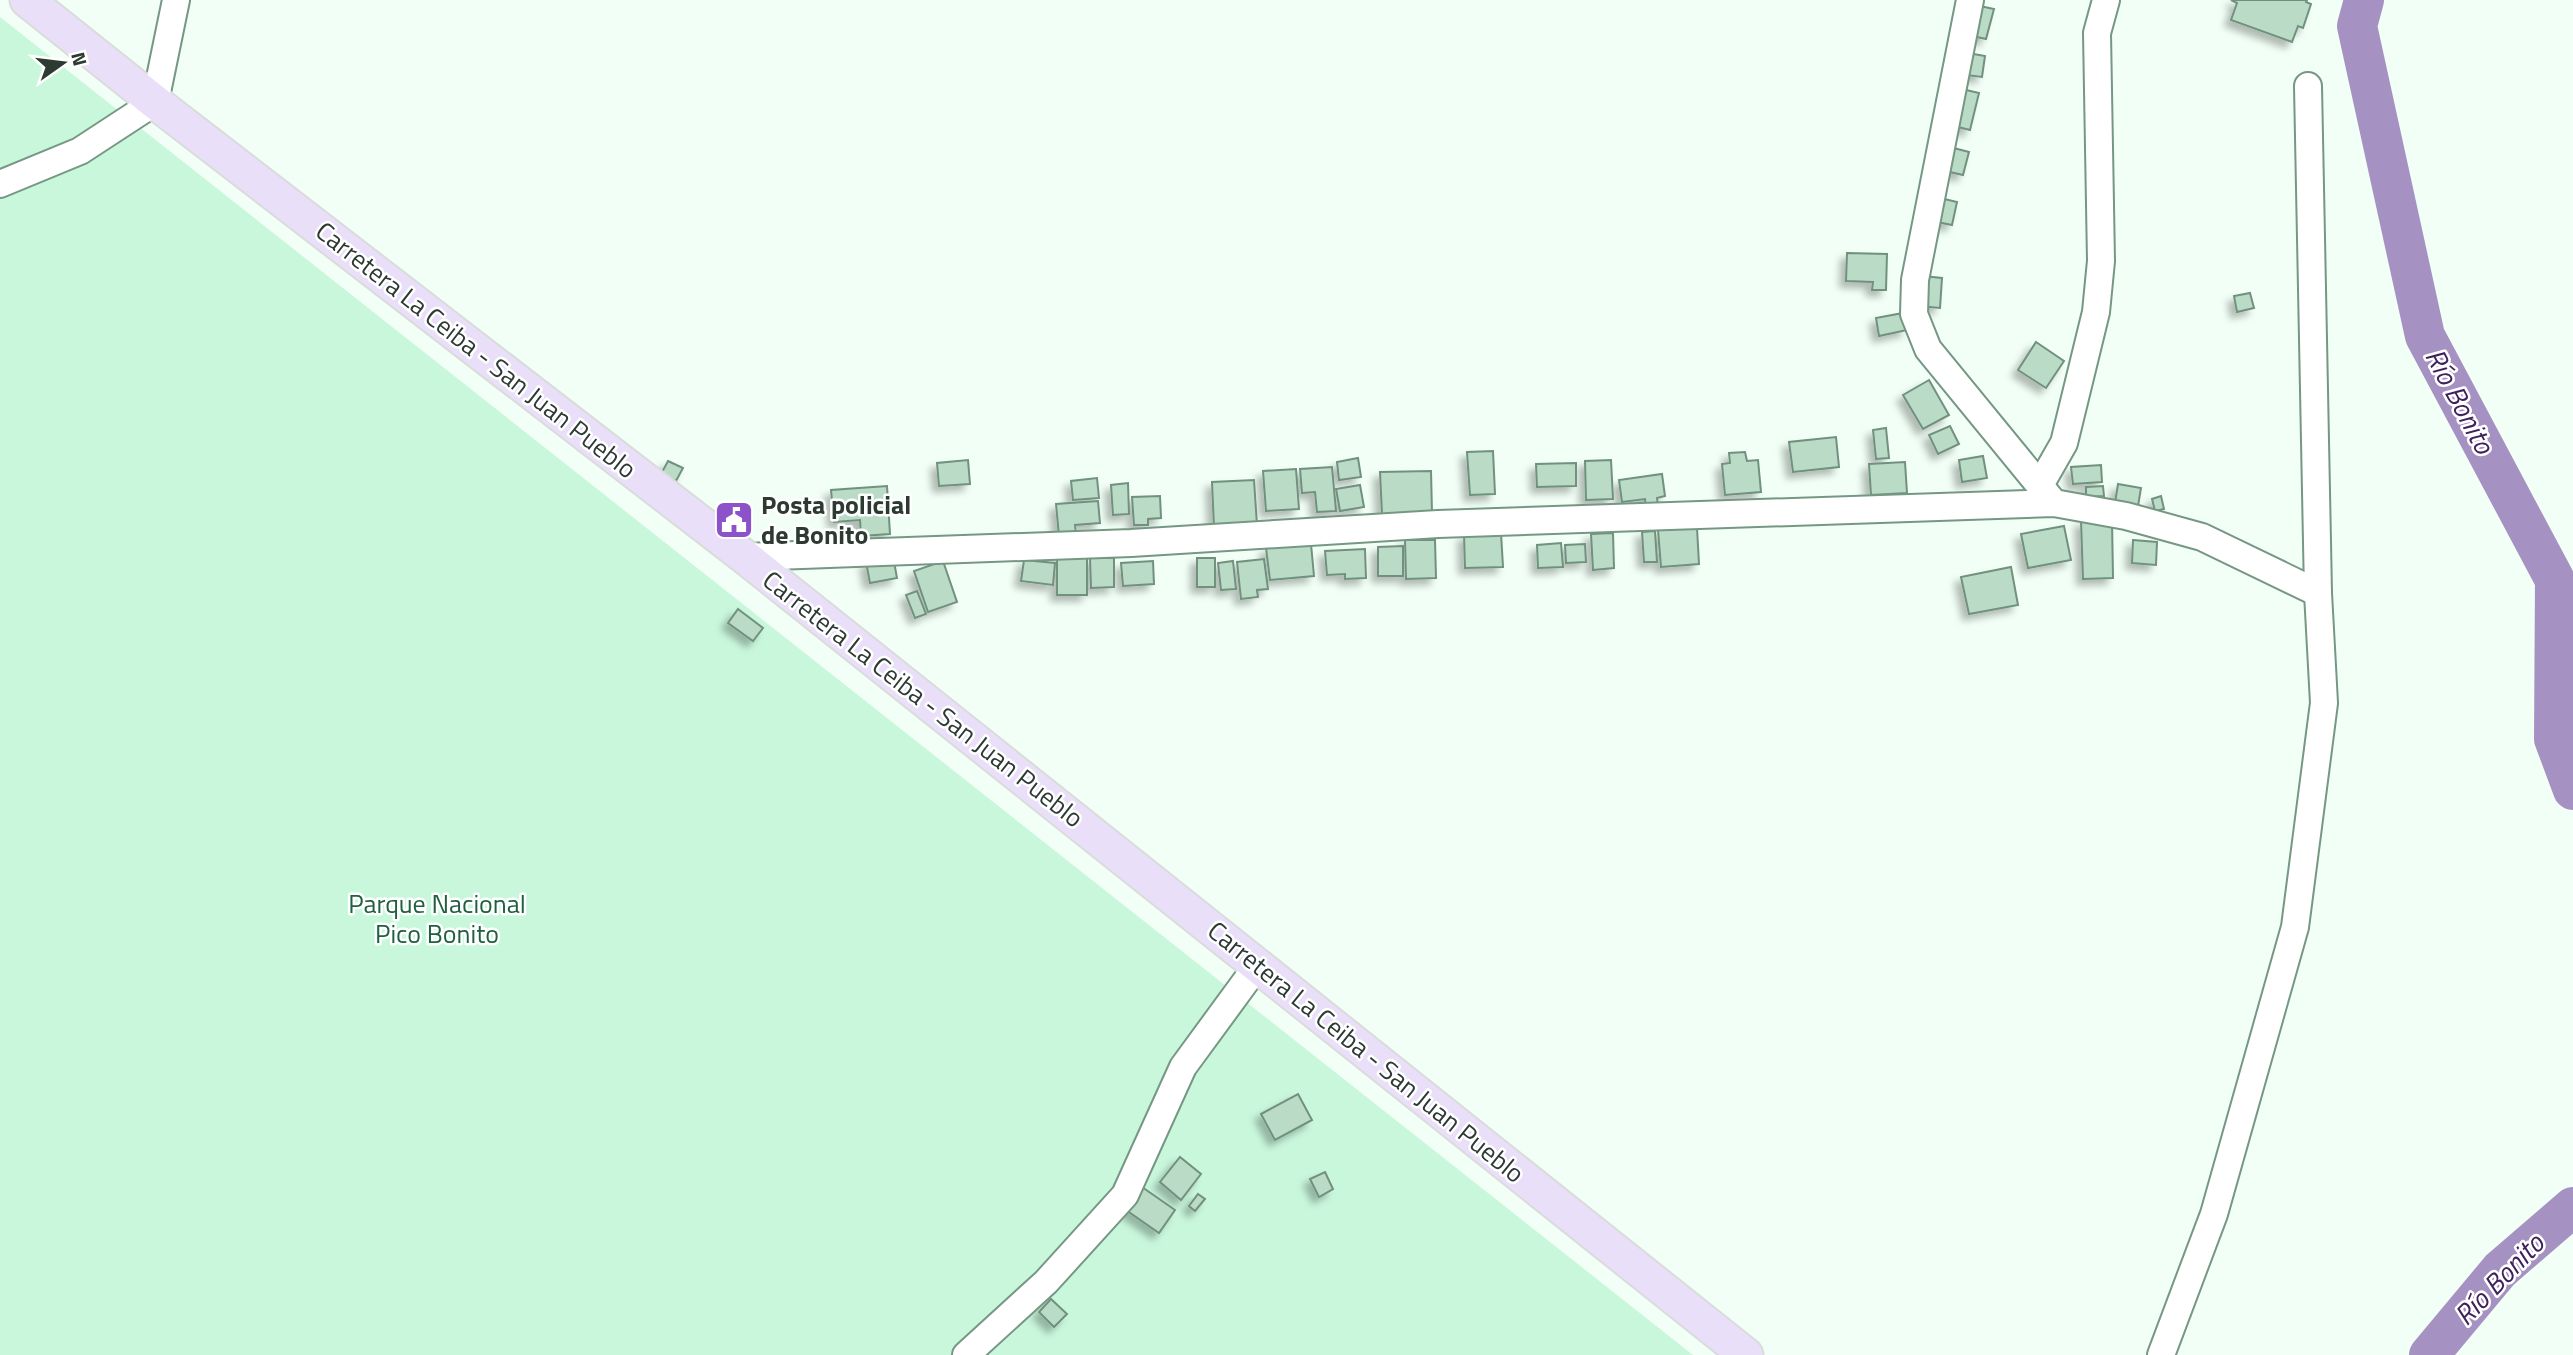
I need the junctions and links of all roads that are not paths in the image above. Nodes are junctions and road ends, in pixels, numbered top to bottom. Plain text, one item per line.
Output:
1 (27, 0) edge
2 (176, 0) edge
3 (1969, 0) edge
4 (2106, 0) edge
5 (2308, 86) dead end
6 (155, 102) junction
7 (0, 184) edge
8 (2047, 494) junction
9 (745, 557) junction
10 (2318, 593) junction
11 (1257, 966) junction
12 (966, 1355) edge
13 (1746, 1355) edge
14 (2161, 1355) edge

1 - 6 main road, Carretera La Ceiba - San Juan Pueblo
2 - 6 street
3 - 8 street
4 - 8 street
5 - 10 street
6 - 7 street
6 - 9 main road, Carretera La Ceiba - San Juan Pueblo
8 - 9 street
8 - 10 street
9 - 11 main road, Carretera La Ceiba - San Juan Pueblo
10 - 14 street
11 - 12 street
11 - 13 main road, Carretera La Ceiba - San Juan Pueblo

